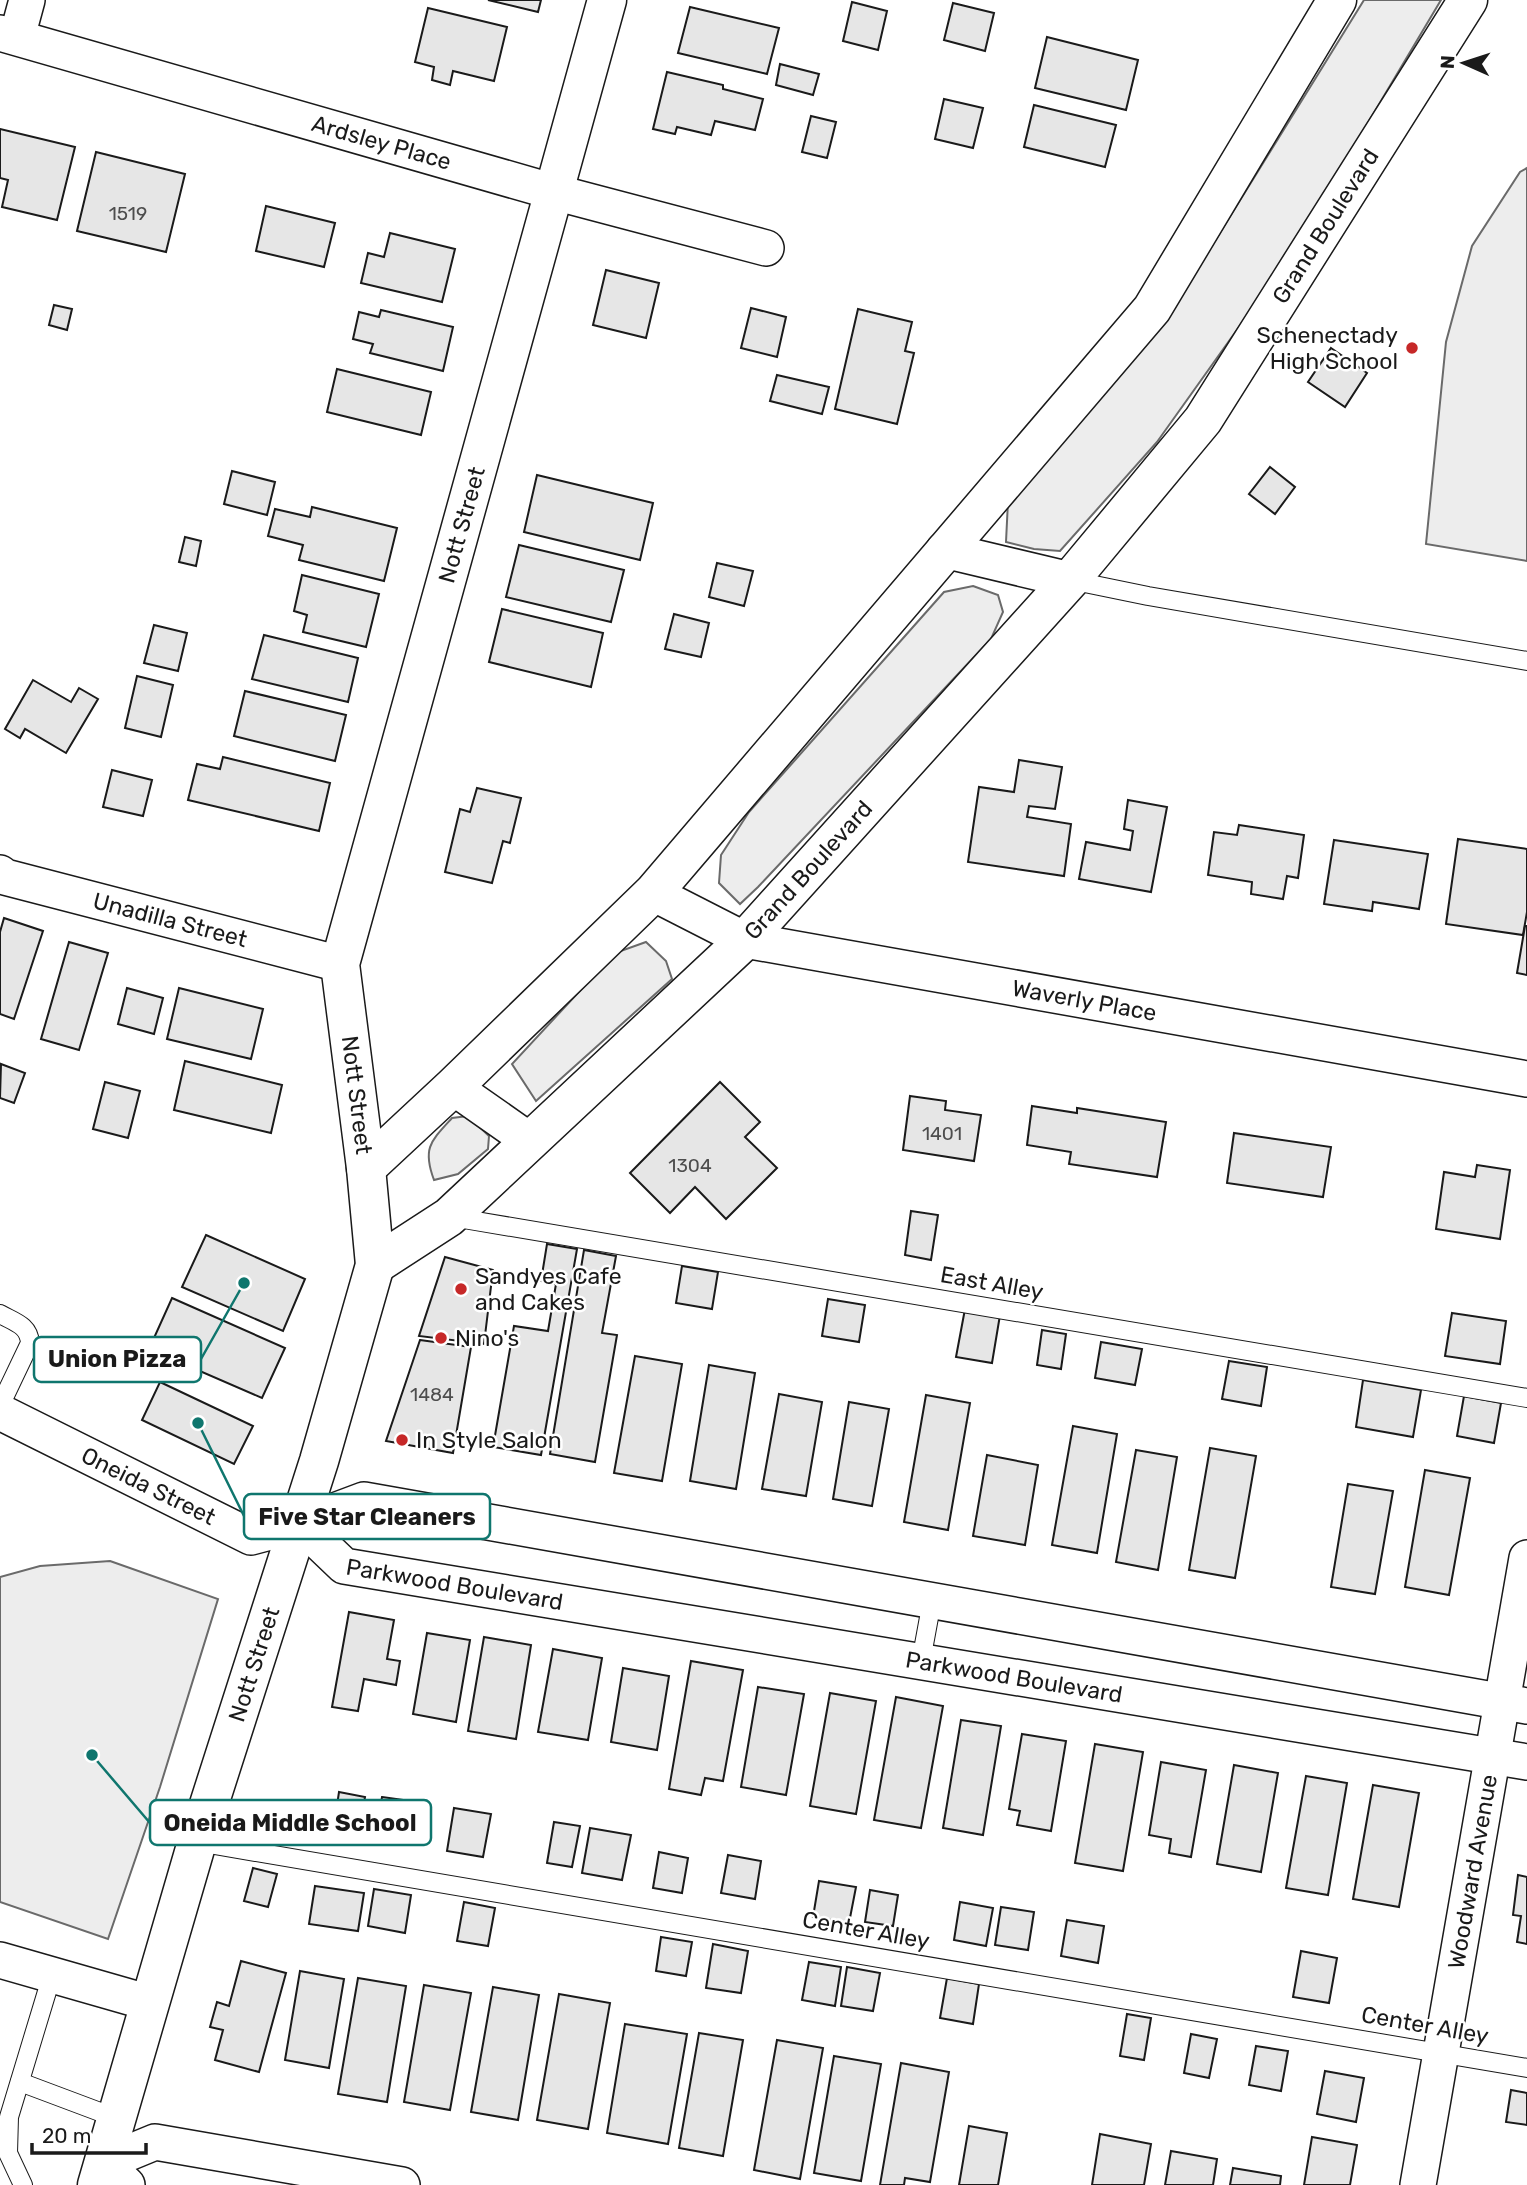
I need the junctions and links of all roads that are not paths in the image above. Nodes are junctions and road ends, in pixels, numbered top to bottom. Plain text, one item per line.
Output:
1 (27, 0) edge
2 (607, 0) edge
3 (1337, 0) edge
4 (1468, 0) edge
5 (8, 35) edge
6 (554, 192) junction
7 (766, 248) dead end
8 (944, 550) junction
9 (1070, 580) junction
10 (1527, 662) edge
11 (0, 873) edge
12 (653, 893) junction
13 (745, 940) junction
14 (340, 964) junction
15 (1527, 1079) edge
16 (453, 1087) junction
17 (530, 1141) junction
18 (366, 1168) junction
19 (449, 1217) junction
20 (375, 1265) junction
21 (0, 1314) edge
22 (1527, 1398) edge
23 (0, 1406) edge
24 (0, 1412) edge
25 (300, 1524) junction
26 (1527, 1558) edge
27 (932, 1601) junction
28 (921, 1661) junction
29 (1515, 1704) edge
30 (1493, 1756) junction
31 (1527, 1762) edge
32 (197, 1842) junction
33 (0, 1960) edge
34 (52, 1975) junction
35 (150, 2003) junction
36 (1441, 2053) junction
37 (1527, 2068) edge
38 (20, 2082) junction
39 (116, 2118) junction
40 (109, 2178) edge
41 (23, 2185) edge
42 (402, 2185) edge
43 (1418, 2185) edge

1 - 5 street
2 - 6 street, Nott Street
3 - 8 street
4 - 9 street, Grand Boulevard
5 - 6 street, Ardsley Place
6 - 7 street, Ardsley Place
6 - 14 street, Nott Street
8 - 9 street
8 - 12 street
9 - 10 lane
9 - 13 street, Grand Boulevard
11 - 14 street, Unadilla Street
12 - 13 street, Waverly Place
12 - 16 street
13 - 15 street, Waverly Place
13 - 17 street, Grand Boulevard
14 - 18 street, Nott Street
16 - 17 street
16 - 18 street
17 - 19 street, Grand Boulevard
18 - 20 street, Nott Street
19 - 20 street, Grand Boulevard
19 - 22 lane, East Alley
20 - 25 street, Nott Street
21 - 23 lane
24 - 25 street, Oneida Street
25 - 27 street
25 - 28 street, Parkwood Boulevard
25 - 32 street, Nott Street
26 - 29 street, Woodward Avenue
27 - 28 lane
27 - 29 street
28 - 30 street, Parkwood Boulevard
29 - 30 street, Woodward Avenue
30 - 31 street, Parkwood Boulevard
30 - 36 street, Woodward Avenue
32 - 35 street, Nott Street
32 - 36 lane, Center Alley
33 - 34 street
34 - 35 street
34 - 38 lane
35 - 39 street, Nott Street
36 - 37 lane, Center Alley
36 - 43 street, Woodward Avenue
38 - 39 lane
38 - 41 lane
39 - 40 street, Nott Street
40 - 42 street

